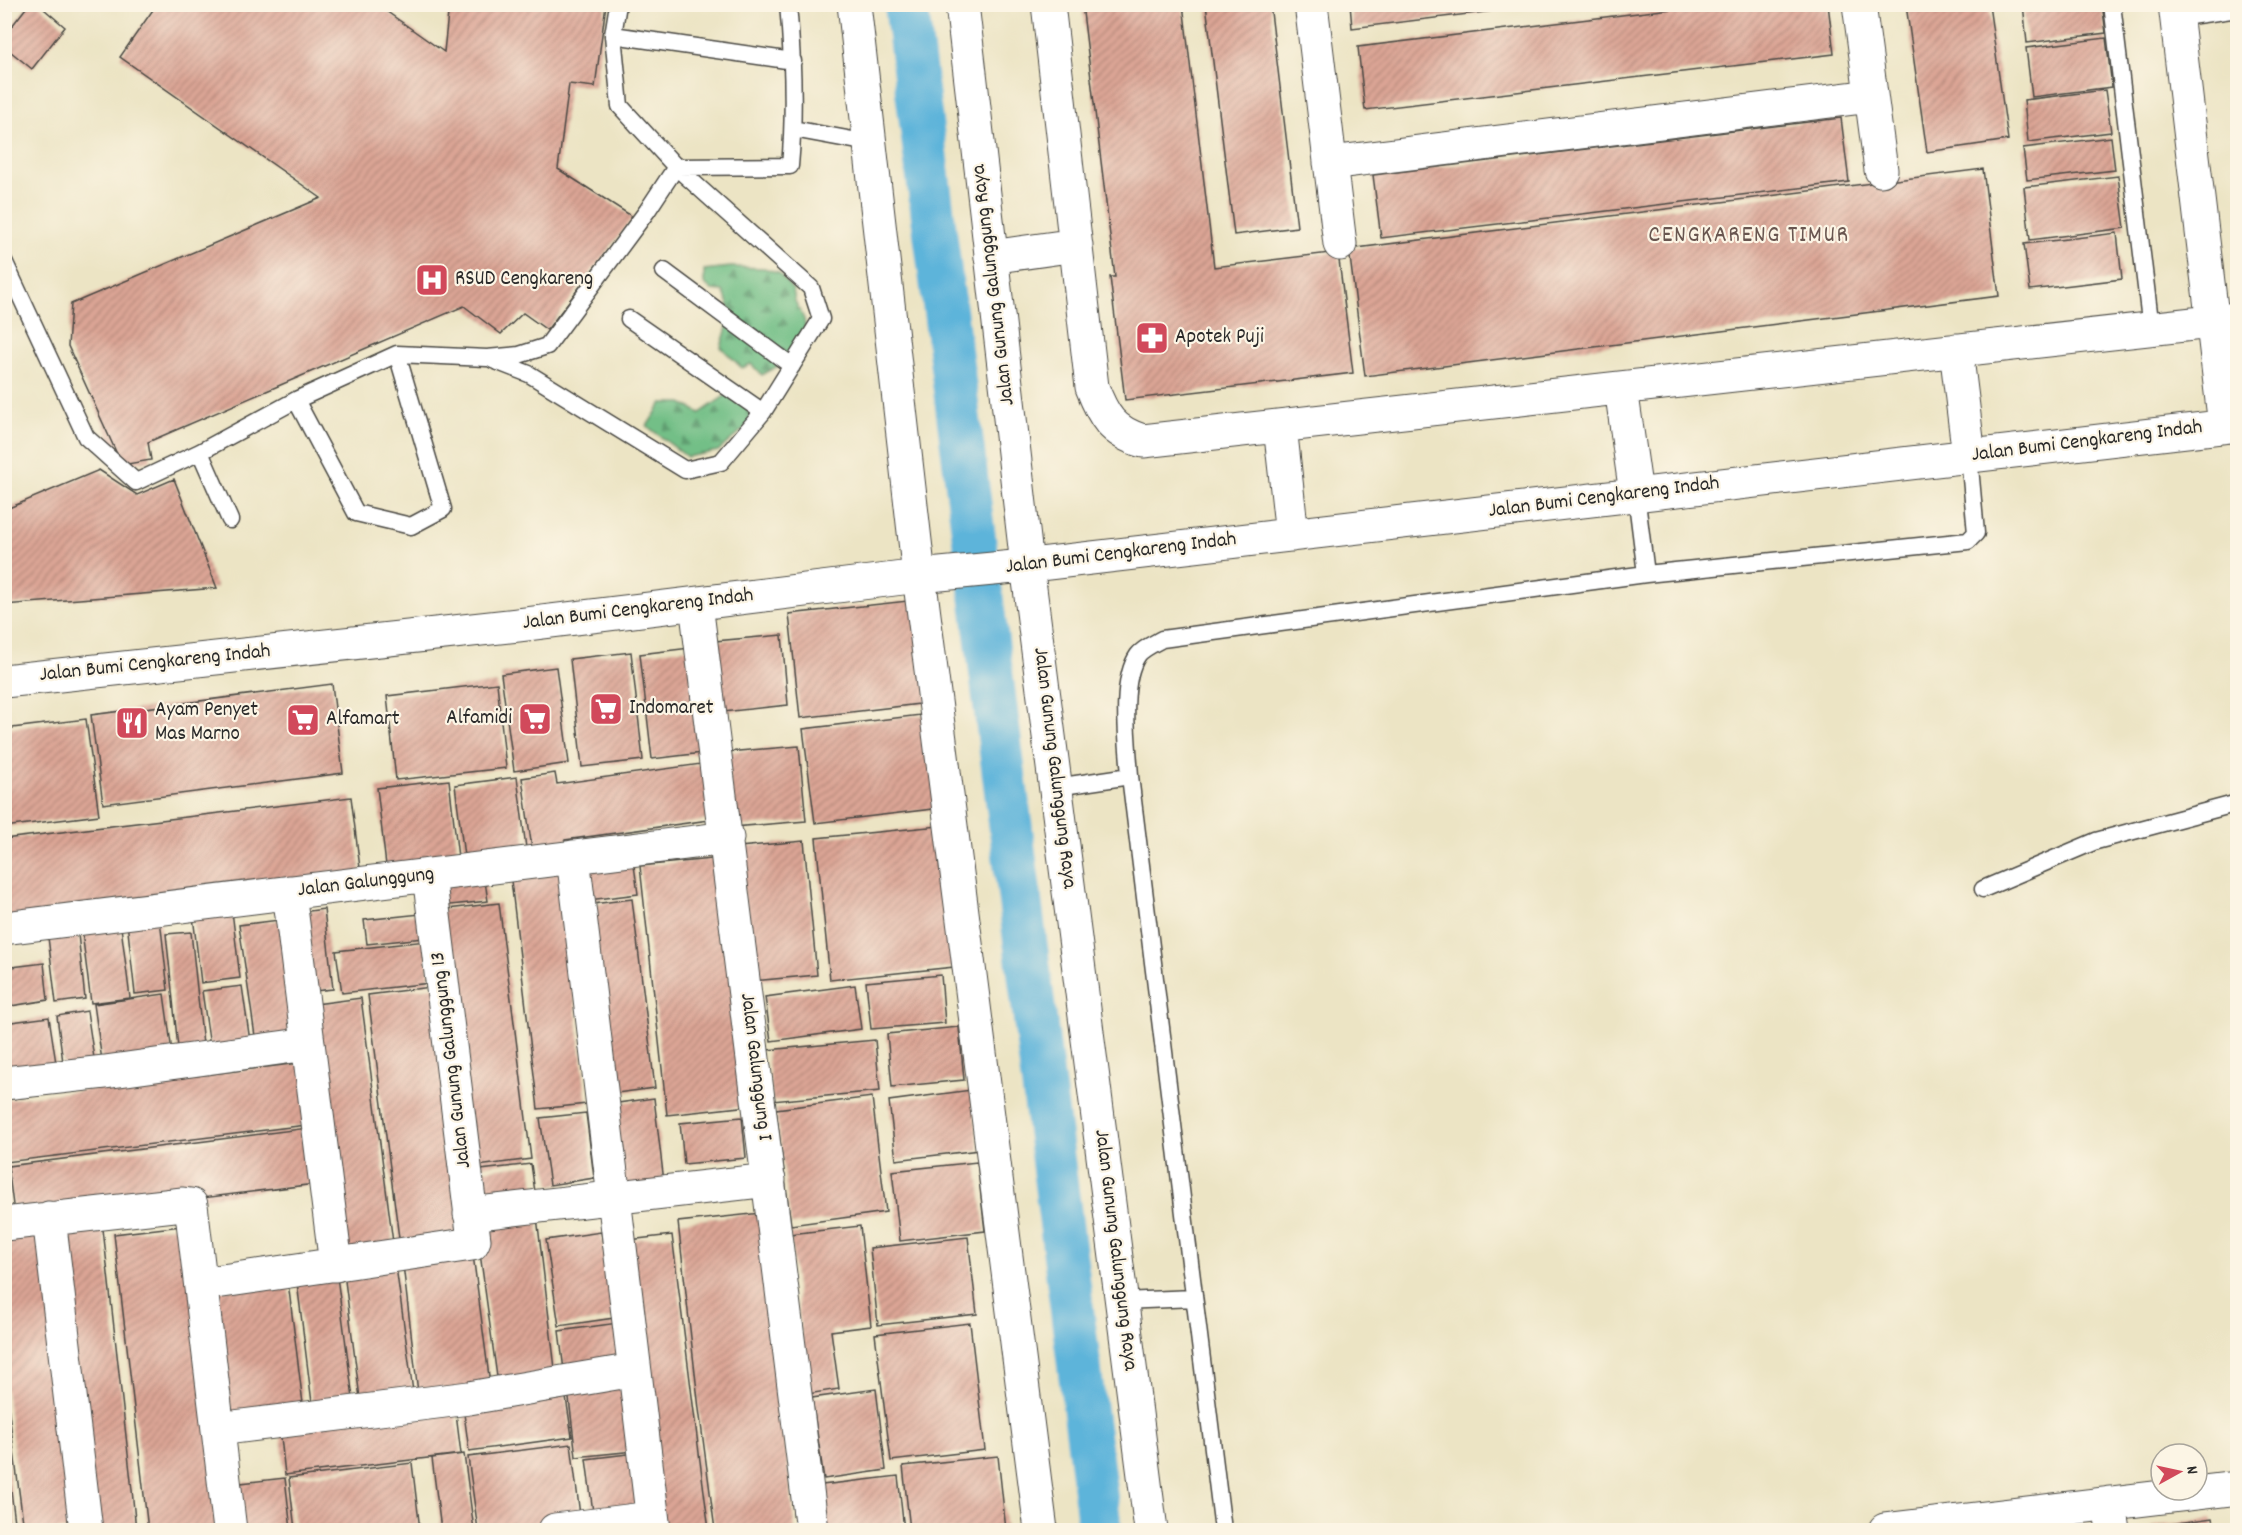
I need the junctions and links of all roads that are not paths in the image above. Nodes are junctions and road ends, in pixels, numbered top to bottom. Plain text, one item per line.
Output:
1 (618, 4) edge
2 (788, 4) edge
3 (854, 4) edge
4 (962, 4) edge
5 (1048, 4) edge
6 (1311, 4) edge
7 (1859, 4) edge
8 (2112, 4) edge
9 (2238, 9) edge
10 (2176, 11) edge
11 (613, 35) junction
12 (793, 61) junction
13 (1871, 96) junction
14 (793, 129) junction
15 (870, 143) junction
16 (1330, 163) junction
17 (676, 166) junction
18 (1881, 170) dead end
19 (1340, 244) dead end
20 (1076, 245) junction
21 (991, 257) junction
22 (4, 261) edge
23 (664, 271) dead end
24 (629, 319) dead end
25 (2226, 321) edge
26 (2151, 329) junction
27 (1956, 350) junction
28 (397, 354) junction
29 (487, 357) junction
30 (792, 366) junction
31 (1621, 388) junction
32 (296, 400) junction
33 (763, 412) junction
34 (2231, 425) edge
35 (1280, 426) junction
36 (200, 452) junction
37 (1969, 456) junction
38 (1636, 494) junction
39 (230, 520) dead end
40 (1292, 535) junction
41 (1017, 566) junction
42 (1646, 574) junction
43 (930, 575) junction
44 (696, 604) junction
45 (4, 681) edge
46 (1130, 776) junction
47 (1056, 787) junction
48 (2238, 803) edge
49 (727, 838) junction
50 (573, 856) junction
51 (429, 875) junction
52 (1983, 889) dead end
53 (289, 892) junction
54 (4, 928) edge
55 (308, 1044) junction
56 (4, 1083) edge
57 (769, 1180) junction
58 (614, 1197) junction
59 (49, 1218) junction
60 (4, 1224) edge
61 (471, 1229) junction
62 (336, 1265) junction
63 (202, 1284) junction
64 (1194, 1298) junction
65 (1122, 1301) junction
66 (634, 1370) junction
67 (218, 1429) junction
68 (2238, 1488) edge
69 (2111, 1517) edge
70 (653, 1524) edge
71 (86, 1530) edge
72 (230, 1530) edge
73 (555, 1530) edge
74 (812, 1530) edge
75 (1041, 1530) edge
76 (1151, 1530) edge
77 (1223, 1530) edge
78 (1890, 1530) edge

1 - 11 lane
2 - 12 lane
3 - 15 street
4 - 21 street, Jalan Gunung Galunggung Raya
5 - 20 street
6 - 16 street
7 - 13 street
8 - 26 lane
9 - 10 lane
10 - 25 street
11 - 12 lane
11 - 17 lane
12 - 14 lane
13 - 16 street
13 - 18 street
14 - 15 lane
14 - 17 lane
15 - 43 street
16 - 19 street
17 - 29 lane
17 - 30 lane
20 - 21 street
20 - 35 street
21 - 41 street, Jalan Gunung Galunggung Raya
22 - 36 lane
23 - 30 lane
24 - 33 lane
25 - 26 street
25 - 34 street
26 - 27 street
27 - 31 street
27 - 37 street
28 - 29 lane
28 - 32 lane
28 - 32 lane
29 - 33 lane
30 - 33 lane
31 - 35 street
31 - 38 street
32 - 36 lane
34 - 37 street, Jalan Bumi Cengkareng Indah
35 - 40 street
36 - 39 lane
37 - 38 street, Jalan Bumi Cengkareng Indah
37 - 42 lane
38 - 40 street, Jalan Bumi Cengkareng Indah
38 - 42 lane
40 - 41 street, Jalan Bumi Cengkareng Indah
41 - 43 street, Jalan Bumi Cengkareng Indah
41 - 47 street, Jalan Gunung Galunggung Raya
42 - 46 lane
43 - 44 street, Jalan Bumi Cengkareng Indah
43 - 75 street
44 - 45 street, Jalan Bumi Cengkareng Indah
44 - 49 street, Jalan Galunggung I
46 - 47 lane
46 - 64 lane
47 - 65 street, Jalan Gunung Galunggung Raya
48 - 52 lane
49 - 50 street, Jalan Galunggung
49 - 57 street, Jalan Galunggung I
50 - 51 street, Jalan Galunggung
50 - 58 street
51 - 53 street, Jalan Galunggung
51 - 61 street, Jalan Gunung Galunggung 13
53 - 54 street, Jalan Galunggung
53 - 55 street
55 - 56 street
55 - 62 street
57 - 58 street
57 - 74 street, Jalan Galunggung I
58 - 61 street
58 - 66 street
59 - 60 street
59 - 63 street
59 - 71 street
61 - 62 street
62 - 63 street
63 - 67 street
64 - 65 lane
64 - 77 lane
65 - 76 street, Jalan Gunung Galunggung Raya
66 - 67 street
66 - 70 street
67 - 72 street
68 - 69 street
69 - 78 street
70 - 73 street

